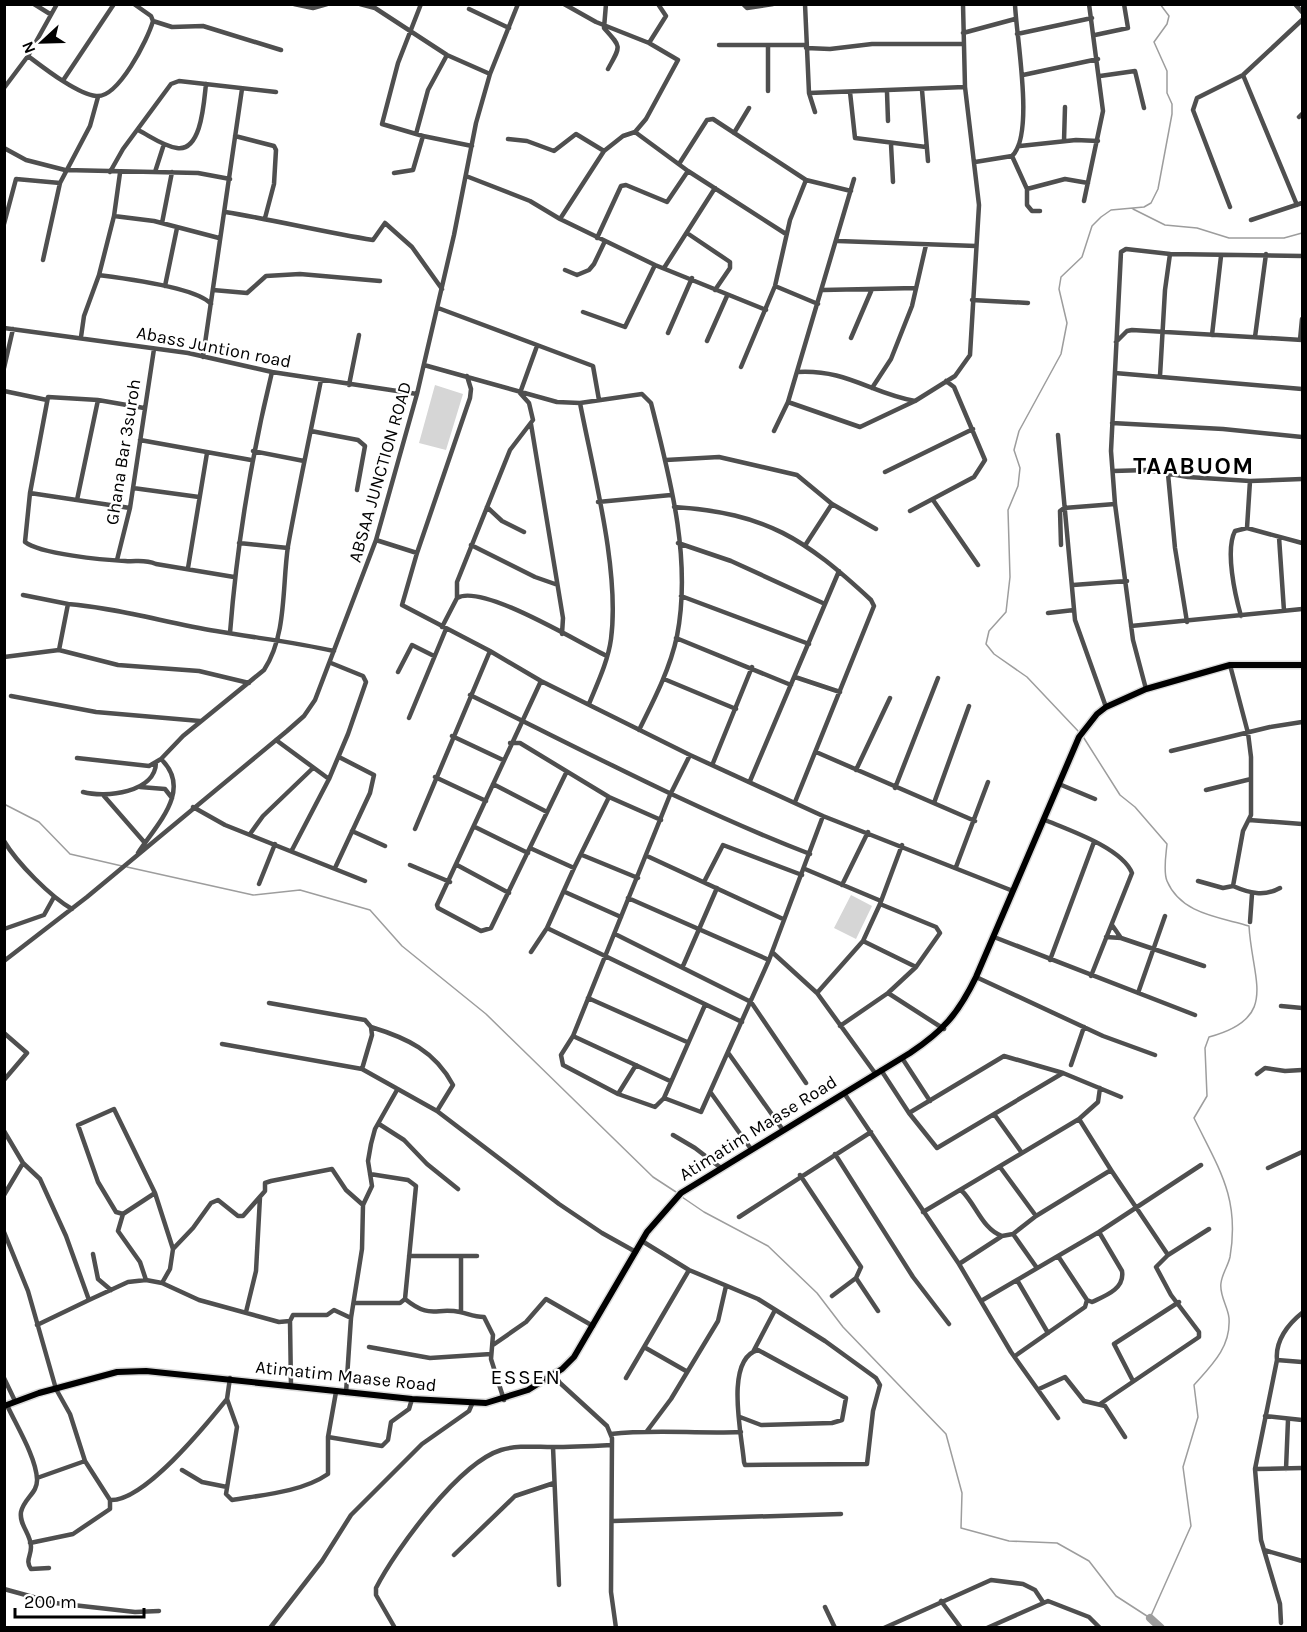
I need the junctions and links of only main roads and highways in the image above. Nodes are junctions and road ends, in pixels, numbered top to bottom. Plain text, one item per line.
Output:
1 (1302, 665) edge
2 (6, 1406) edge

1 - 2 main road, Atimatim Maase Road

